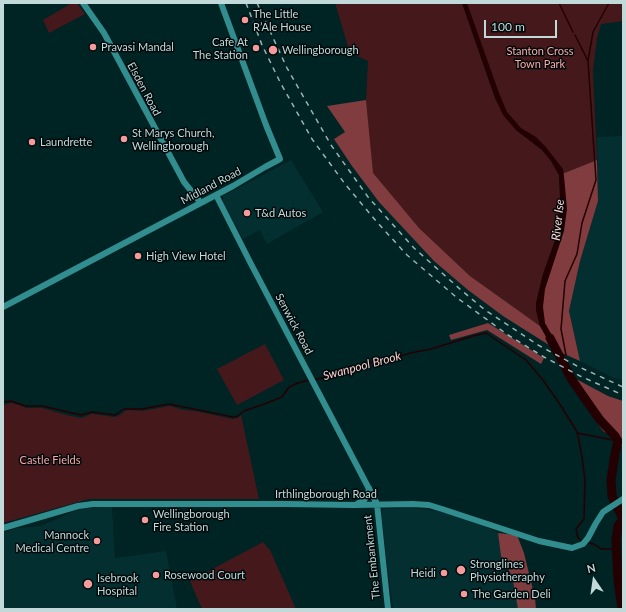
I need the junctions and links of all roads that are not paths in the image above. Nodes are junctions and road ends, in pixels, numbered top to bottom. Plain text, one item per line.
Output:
1 (83, 3) edge
2 (220, 3) edge
3 (216, 195) junction
4 (201, 203) junction
5 (3, 307) edge
6 (369, 488) junction
7 (622, 500) edge
8 (377, 504) junction
9 (354, 506) junction
10 (3, 528) edge
11 (388, 609) edge

1 - 4 main road, Elsden Road
2 - 3 main road, Midland Road
3 - 4 main road, Midland Road
3 - 6 main road, Senwick Road
4 - 5 main road, Midland Road
6 - 8 main road, Senwick Road
6 - 9 main road
7 - 8 main road, Irthlingborough Road
8 - 9 main road, Irthlingborough Road
8 - 11 main road, The Embankment
9 - 10 main road, Irthlingborough Road

